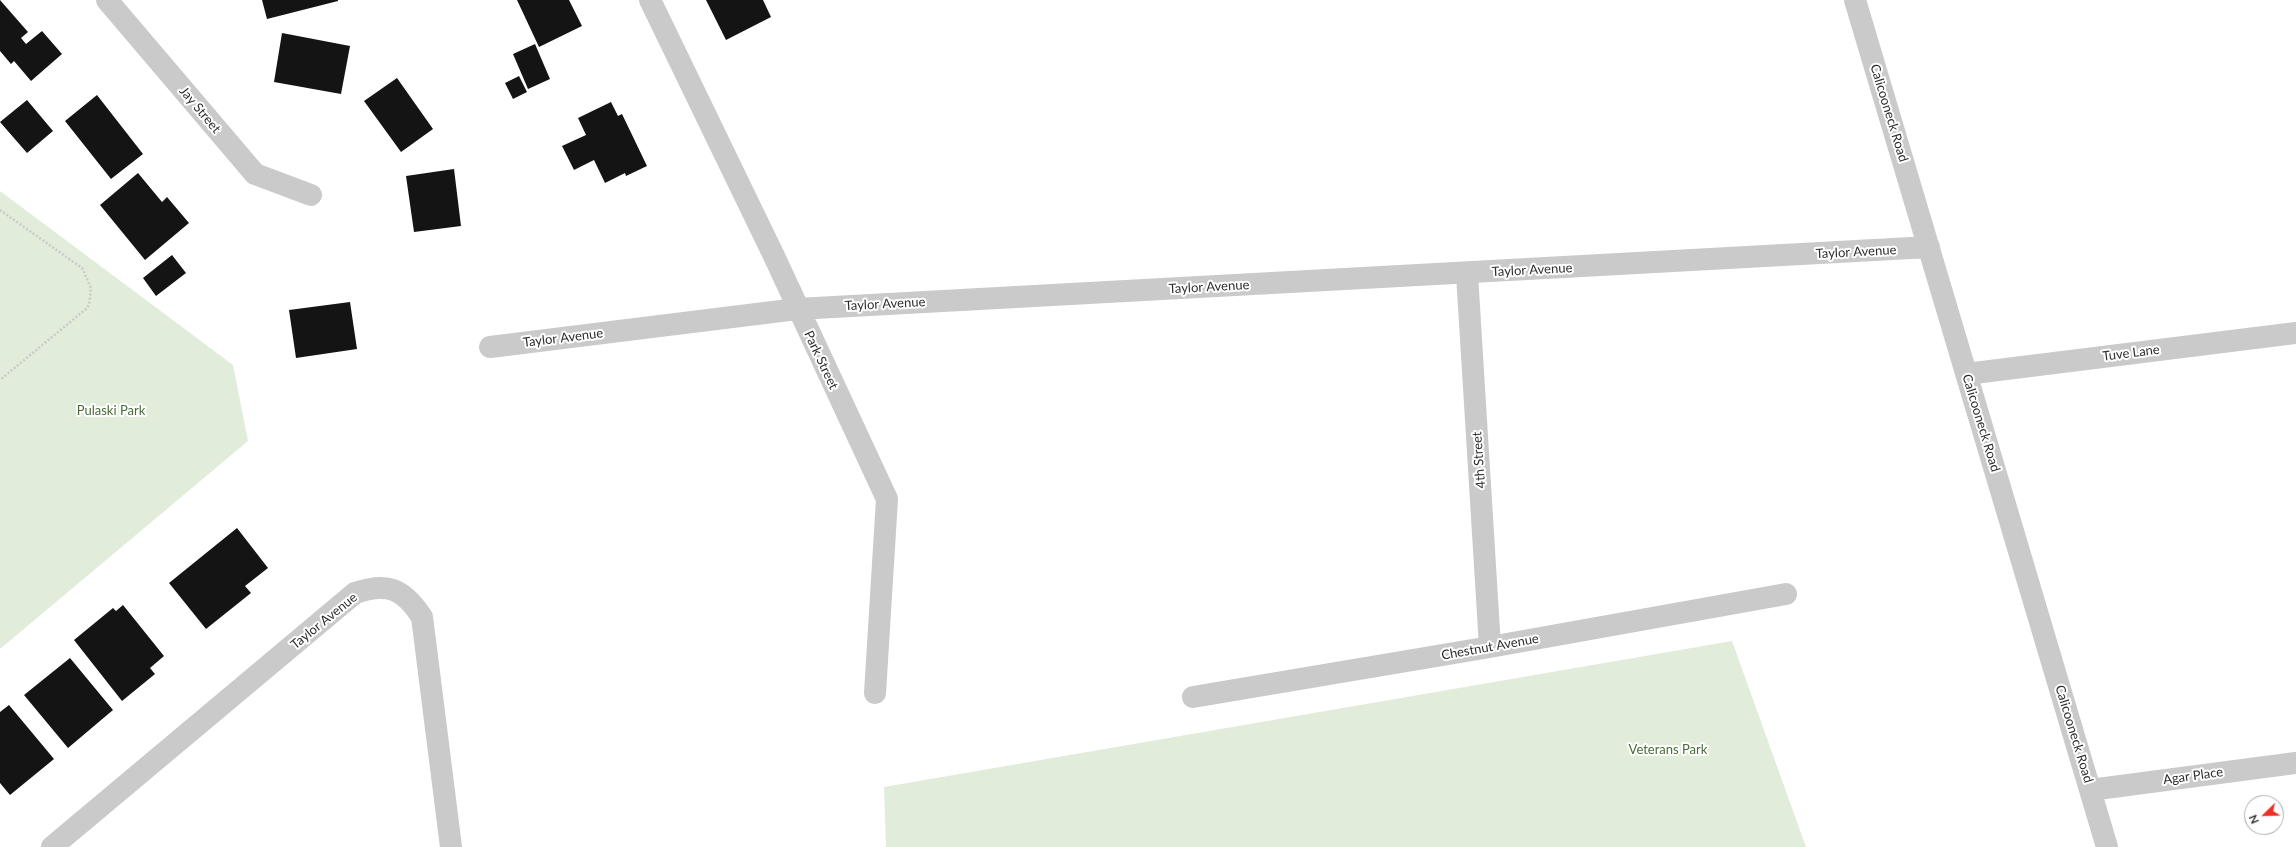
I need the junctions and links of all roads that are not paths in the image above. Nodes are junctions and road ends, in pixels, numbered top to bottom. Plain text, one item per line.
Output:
1 (107, 0) edge
2 (650, 0) edge
3 (1855, 0) edge
4 (311, 195) dead end
5 (1929, 247) junction
6 (1467, 274) junction
7 (797, 309) junction
8 (2296, 333) edge
9 (490, 346) dead end
10 (1966, 374) junction
11 (1786, 594) dead end
12 (1490, 648) junction
13 (875, 693) dead end
14 (1193, 697) dead end
15 (2296, 762) edge
16 (2090, 790) junction
17 (52, 847) edge
18 (451, 847) edge
19 (2107, 847) edge

1 - 4 street, Jay Street
2 - 7 street, Park Street
3 - 5 street, Calicooneck Road
5 - 6 street, Taylor Avenue
5 - 10 street, Calicooneck Road
6 - 7 street, Taylor Avenue
6 - 12 street, 4th Street
7 - 9 street, Taylor Avenue
7 - 13 street, Park Street
8 - 10 street, Tuve Lane
10 - 16 street, Calicooneck Road
11 - 12 street, Chestnut Avenue
12 - 14 street, Chestnut Avenue
15 - 16 street, Agar Place
16 - 19 street, Calicooneck Road
17 - 18 street, Taylor Avenue

